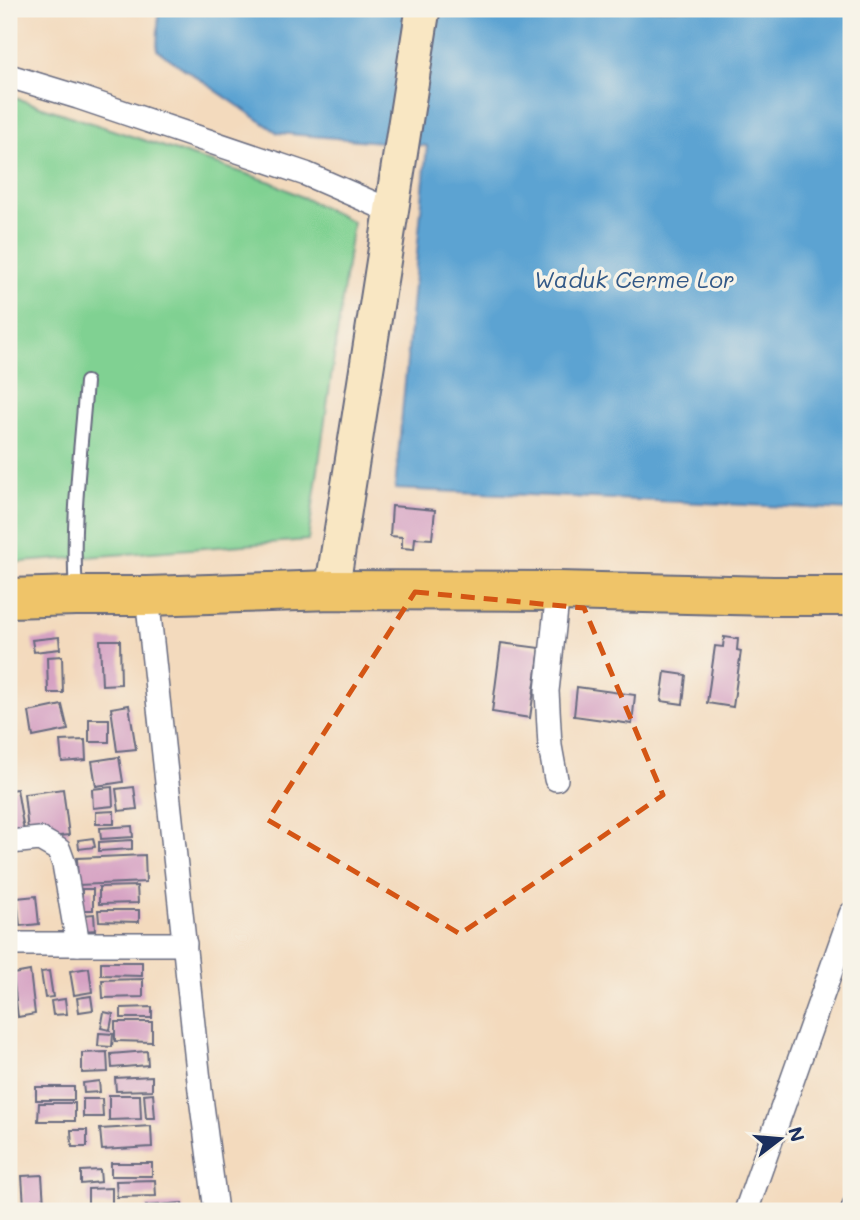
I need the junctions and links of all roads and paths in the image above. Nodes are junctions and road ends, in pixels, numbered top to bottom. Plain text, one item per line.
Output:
1 (423, 9) edge
2 (9, 76) edge
3 (391, 211) junction
4 (86, 382) dead end
5 (332, 590) junction
6 (558, 591) junction
7 (76, 596) junction
8 (147, 596) junction
9 (851, 596) edge
10 (9, 598) edge
11 (556, 779) dead end
12 (10, 842) edge
13 (851, 914) edge
14 (9, 944) edge
15 (78, 944) junction
16 (185, 944) junction
17 (216, 1211) edge
18 (746, 1211) edge

1 - 3 main road
2 - 3 street
3 - 5 main road
4 - 7 lane
5 - 6 highway
5 - 8 highway
6 - 9 highway
6 - 11 street
7 - 8 highway
7 - 10 highway
8 - 16 street
12 - 15 street
13 - 18 street
14 - 15 street
15 - 16 street
16 - 17 street

